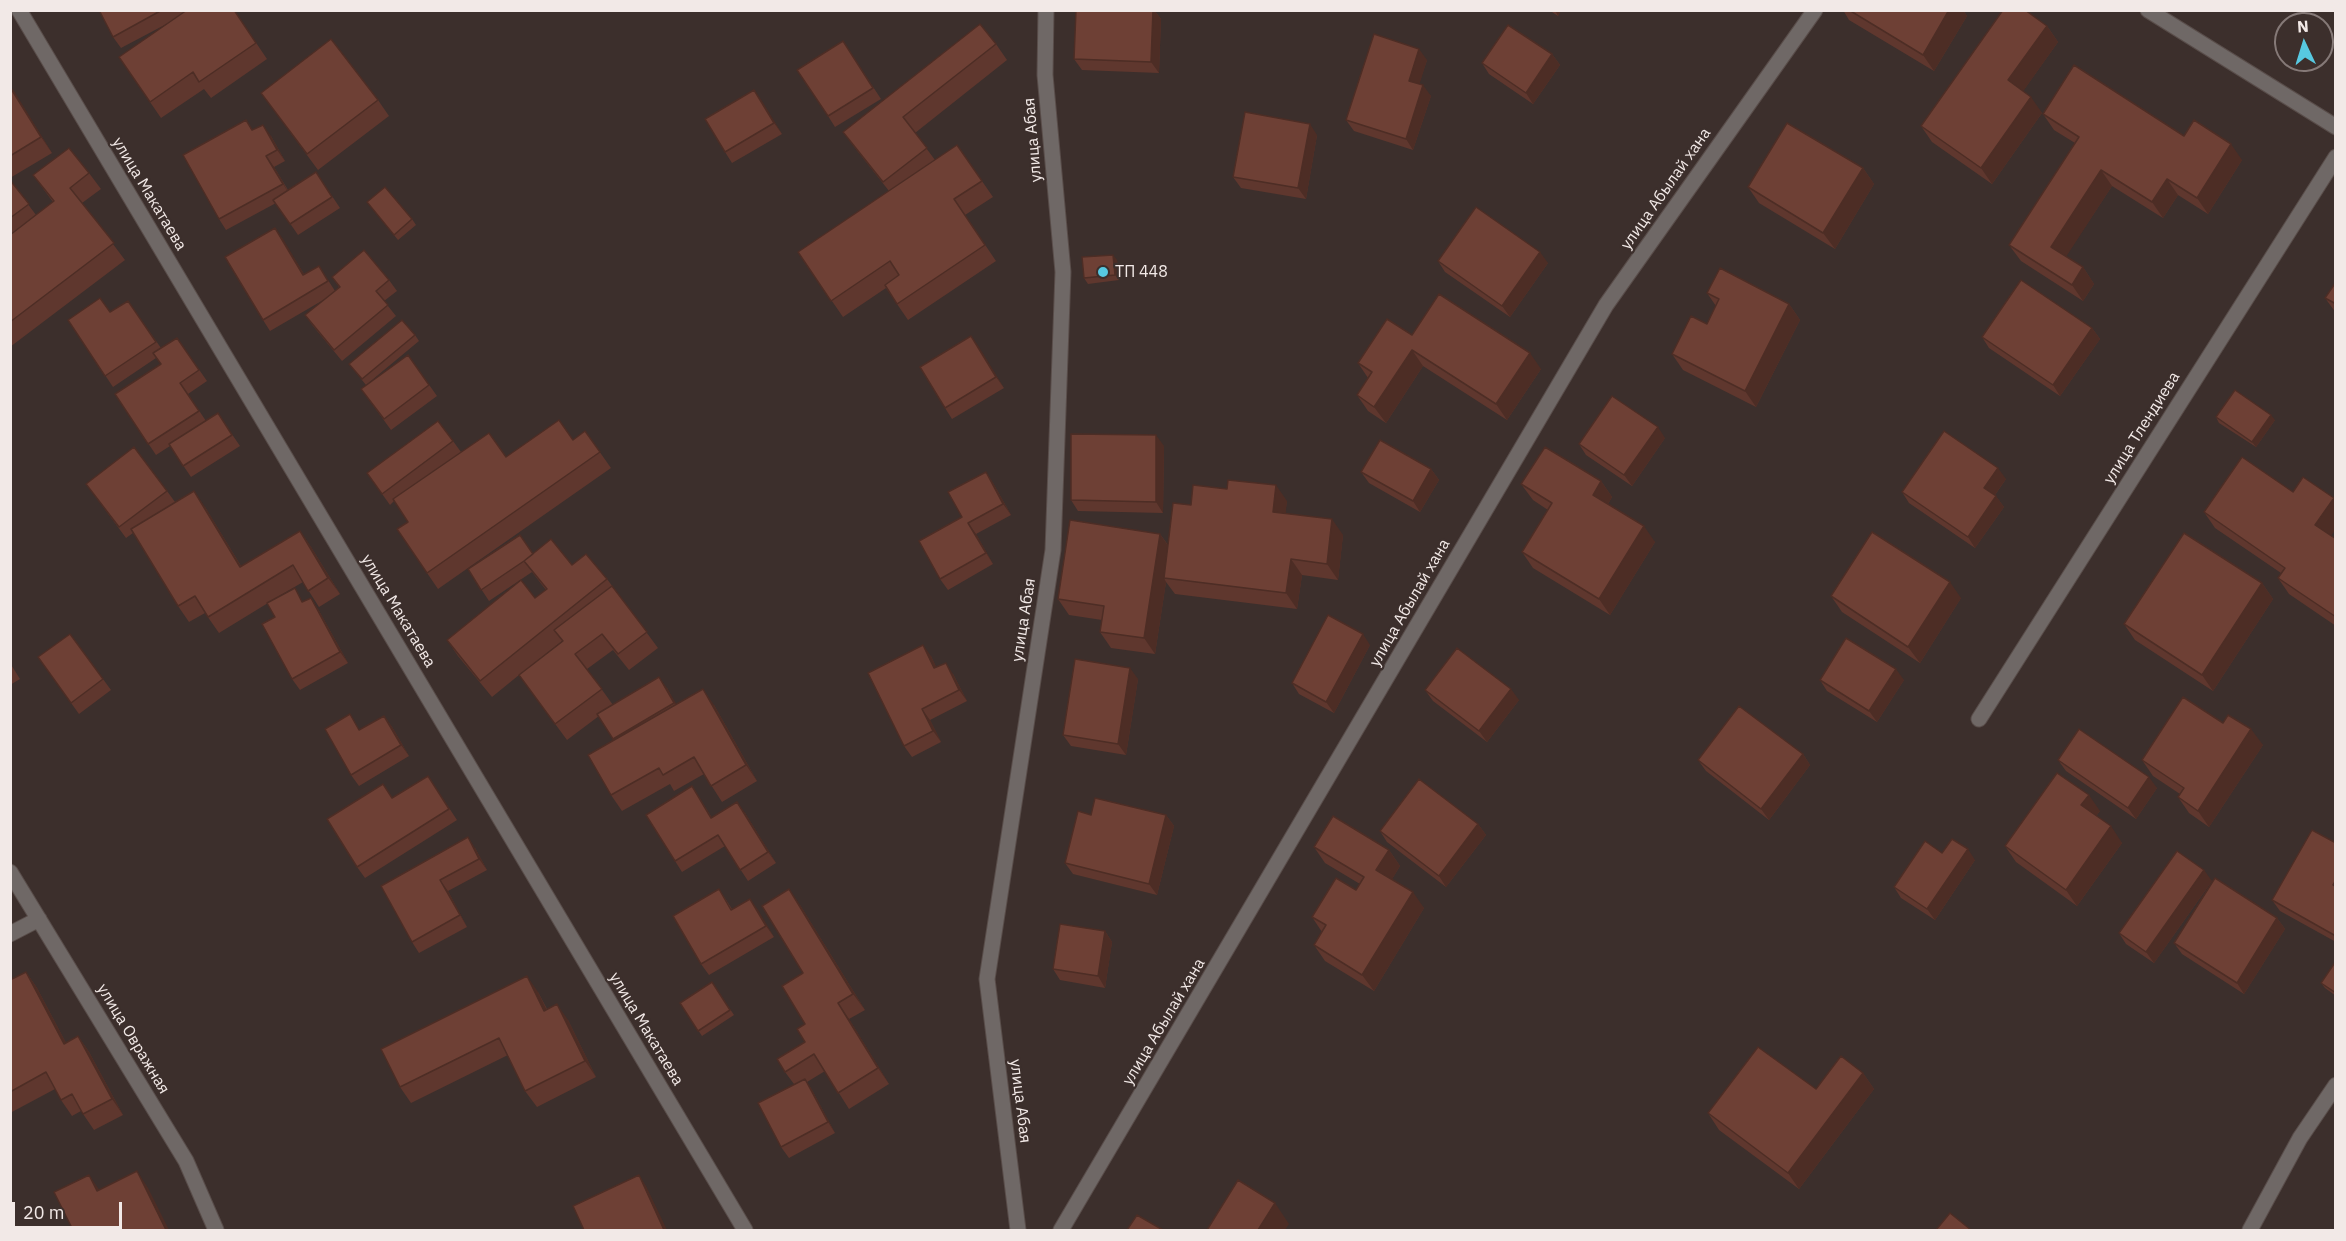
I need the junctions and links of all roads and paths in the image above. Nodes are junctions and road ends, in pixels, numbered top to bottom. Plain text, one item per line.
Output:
1 (19, 10) edge
2 (1046, 10) edge
3 (1815, 10) edge
4 (2148, 10) edge
5 (2336, 127) edge
6 (2336, 157) edge
7 (1979, 719) dead end
8 (10, 872) edge
9 (39, 919) junction
10 (10, 934) edge
11 (2336, 1085) edge
12 (216, 1230) edge
13 (746, 1230) edge
14 (1018, 1230) edge
15 (1061, 1230) edge
16 (2250, 1230) edge

1 - 13 street, улица Макатаева
2 - 14 street, улица Абая
3 - 15 street, улица Абылай хана
4 - 5 street
6 - 7 street, улица Тлендиева
8 - 9 street, улица Овражная
9 - 10 street
9 - 12 street, улица Овражная
11 - 16 street

